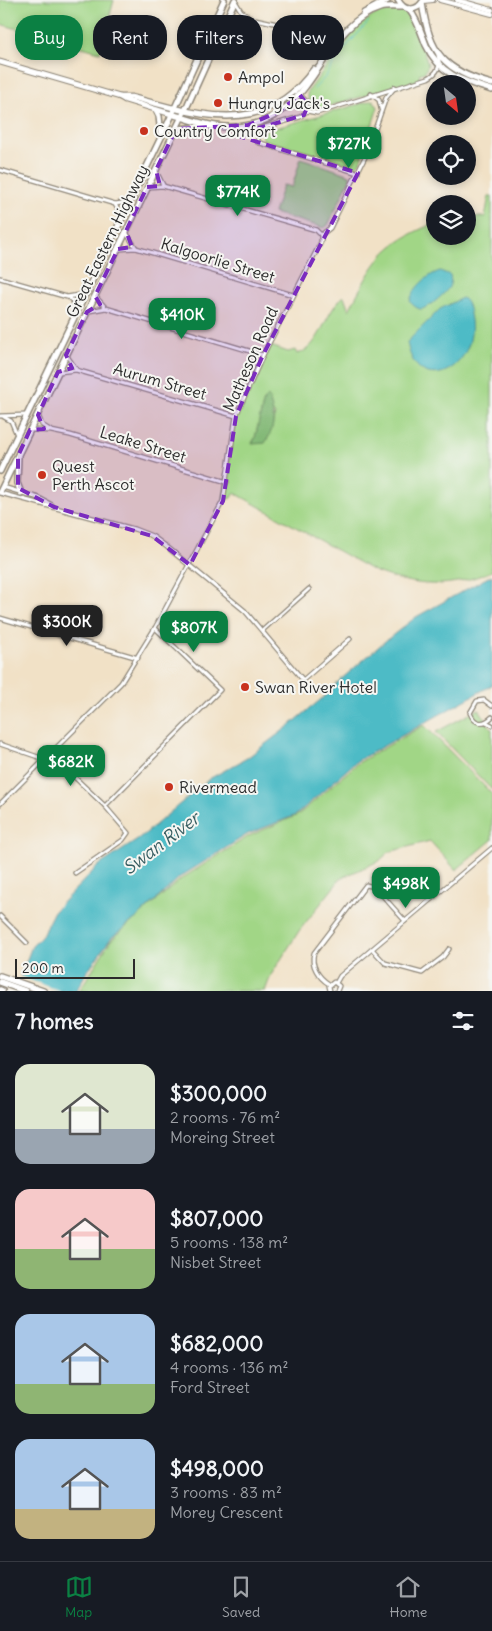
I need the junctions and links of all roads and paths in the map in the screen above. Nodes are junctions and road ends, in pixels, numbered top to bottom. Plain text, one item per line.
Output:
1 (224, 0) edge
2 (235, 0) edge
3 (388, 0) edge
4 (398, 0) edge
5 (433, 0) edge
6 (440, 0) edge
7 (457, 0) edge
8 (423, 2) edge
9 (402, 7) junction
10 (409, 9) junction
11 (492, 12) edge
12 (228, 15) edge
13 (247, 15) edge
14 (344, 33) edge
15 (344, 34) edge
16 (436, 49) junction
17 (207, 60) edge
18 (322, 60) edge
19 (0, 62) edge
20 (439, 67) junction
21 (492, 84) edge
22 (395, 87) junction
23 (492, 90) edge
24 (298, 93) junction
25 (371, 94) junction
26 (120, 97) junction
27 (173, 108) junction
28 (156, 110) junction
29 (381, 110) junction
30 (184, 111) junction
31 (307, 111) junction
32 (171, 114) junction
33 (181, 117) junction
34 (214, 126) junction
35 (176, 128) junction
36 (161, 137) junction
37 (0, 170) edge
38 (156, 170) junction
39 (358, 173) junction
40 (163, 186) junction
41 (147, 187) junction
42 (130, 202) junction
43 (115, 204) junction
44 (122, 218) junction
45 (126, 231) junction
46 (321, 235) junction
47 (136, 248) junction
48 (118, 249) junction
49 (0, 278) edge
50 (85, 294) junction
51 (293, 295) junction
52 (95, 296) junction
53 (67, 297) junction
54 (106, 308) junction
55 (76, 312) junction
56 (87, 312) junction
57 (66, 355) junction
58 (263, 355) junction
59 (76, 370) junction
60 (58, 372) junction
61 (27, 415) junction
62 (38, 415) junction
63 (2, 416) edge
64 (236, 416) junction
65 (30, 430) junction
66 (51, 431) junction
67 (17, 436) junction
68 (18, 456) junction
69 (0, 471) edge
70 (227, 482) junction
71 (2, 486) edge
72 (0, 493) edge
73 (21, 493) junction
74 (54, 507) junction
75 (190, 565) junction
76 (309, 589) dead end
77 (0, 618) edge
78 (155, 628) junction
79 (263, 630) junction
80 (350, 640) dead end
81 (138, 658) junction
82 (492, 706) edge
83 (492, 717) edge
84 (486, 722) junction
85 (492, 725) edge
86 (0, 744) edge
87 (50, 754) junction
88 (45, 759) junction
89 (0, 804) edge
90 (105, 806) junction
91 (492, 848) edge
92 (75, 873) dead end
93 (0, 916) edge
94 (406, 921) junction
95 (26, 943) dead end
96 (372, 949) junction
97 (450, 949) dead end
98 (0, 976) edge
99 (0, 982) edge
100 (336, 982) junction
101 (329, 984) junction
102 (25, 991) edge
103 (43, 991) edge
104 (330, 991) edge
105 (338, 991) edge

1 - 27 main road, Great Eastern Highway
2 - 12 main road, Great Eastern Highway
2 - 13 street
3 - 14 main road
4 - 9 main road
5 - 8 street
6 - 11 street
7 - 11 street
8 - 10 main road
8 - 16 main road
9 - 10 main road
9 - 15 main road
10 - 20 main road
16 - 20 street
16 - 21 main road
17 - 30 main road, Great Eastern Highway
18 - 24 main road
19 - 26 main road
20 - 22 street
20 - 23 main road
22 - 25 street
22 - 29 street, Matheson Road
24 - 30 main road
24 - 31 street
24 - 34 main road
25 - 29 street
25 - 31 street
26 - 27 main road
26 - 28 main road
27 - 30 main road
27 - 32 main road, Great Eastern Highway
28 - 32 main road
28 - 36 main road
29 - 39 street, Matheson Road
30 - 33 main road, Great Eastern Highway
31 - 39 street
32 - 33 main road
32 - 36 main road, Great Eastern Highway
33 - 34 main road
33 - 35 main road, Great Eastern Highway
34 - 35 main road
35 - 38 main road, Great Eastern Highway
36 - 42 main road, Great Eastern Highway
37 - 43 street
38 - 40 street
38 - 41 main road, Great Eastern Highway
39 - 46 street, Matheson Road
40 - 41 street
40 - 46 street
41 - 45 main road, Great Eastern Highway
42 - 43 street
42 - 44 main road, Great Eastern Highway
43 - 44 street
44 - 50 main road, Great Eastern Highway
45 - 47 street, Kalgoorlie Street
45 - 48 main road, Great Eastern Highway
46 - 51 street, Matheson Road
47 - 48 street, Kalgoorlie Street
47 - 51 street, Kalgoorlie Street
48 - 52 main road, Great Eastern Highway
49 - 53 street
50 - 53 street
50 - 55 main road, Great Eastern Highway
51 - 58 street, Matheson Road
52 - 54 street
52 - 56 main road, Great Eastern Highway
53 - 55 street
54 - 56 street
54 - 58 street
55 - 61 main road, Great Eastern Highway
56 - 57 main road, Great Eastern Highway
57 - 59 street
57 - 60 main road, Great Eastern Highway
58 - 64 street, Matheson Road
59 - 60 street, Aurum Street
59 - 64 street, Aurum Street
60 - 62 main road, Great Eastern Highway
61 - 63 street
61 - 67 main road, Great Eastern Highway
62 - 65 main road, Great Eastern Highway
62 - 66 street
63 - 67 street
64 - 70 street, Matheson Road
65 - 66 street, Leake Street
65 - 68 main road, Great Eastern Highway
66 - 70 street, Leake Street
67 - 69 main road, Great Eastern Highway
68 - 71 main road, Great Eastern Highway
68 - 73 main road
70 - 75 street, Matheson Road
71 - 72 main road, Great Eastern Highway
71 - 73 street
72 - 74 street
73 - 74 street
74 - 75 street
75 - 78 street, Matheson Road
75 - 79 street
76 - 79 street
77 - 81 street
78 - 81 street, Matheson Road
78 - 90 street
79 - 80 street
81 - 87 street, Matheson Road
82 - 84 street
83 - 84 street
84 - 85 street
86 - 88 street
87 - 88 street, Matheson Road
87 - 90 street
88 - 89 street, Matheson Road
90 - 92 street
91 - 94 street
93 - 95 street
94 - 96 street
94 - 101 street
96 - 97 street
96 - 100 street
98 - 103 highway
99 - 102 highway
100 - 101 street
100 - 105 street
101 - 104 street

